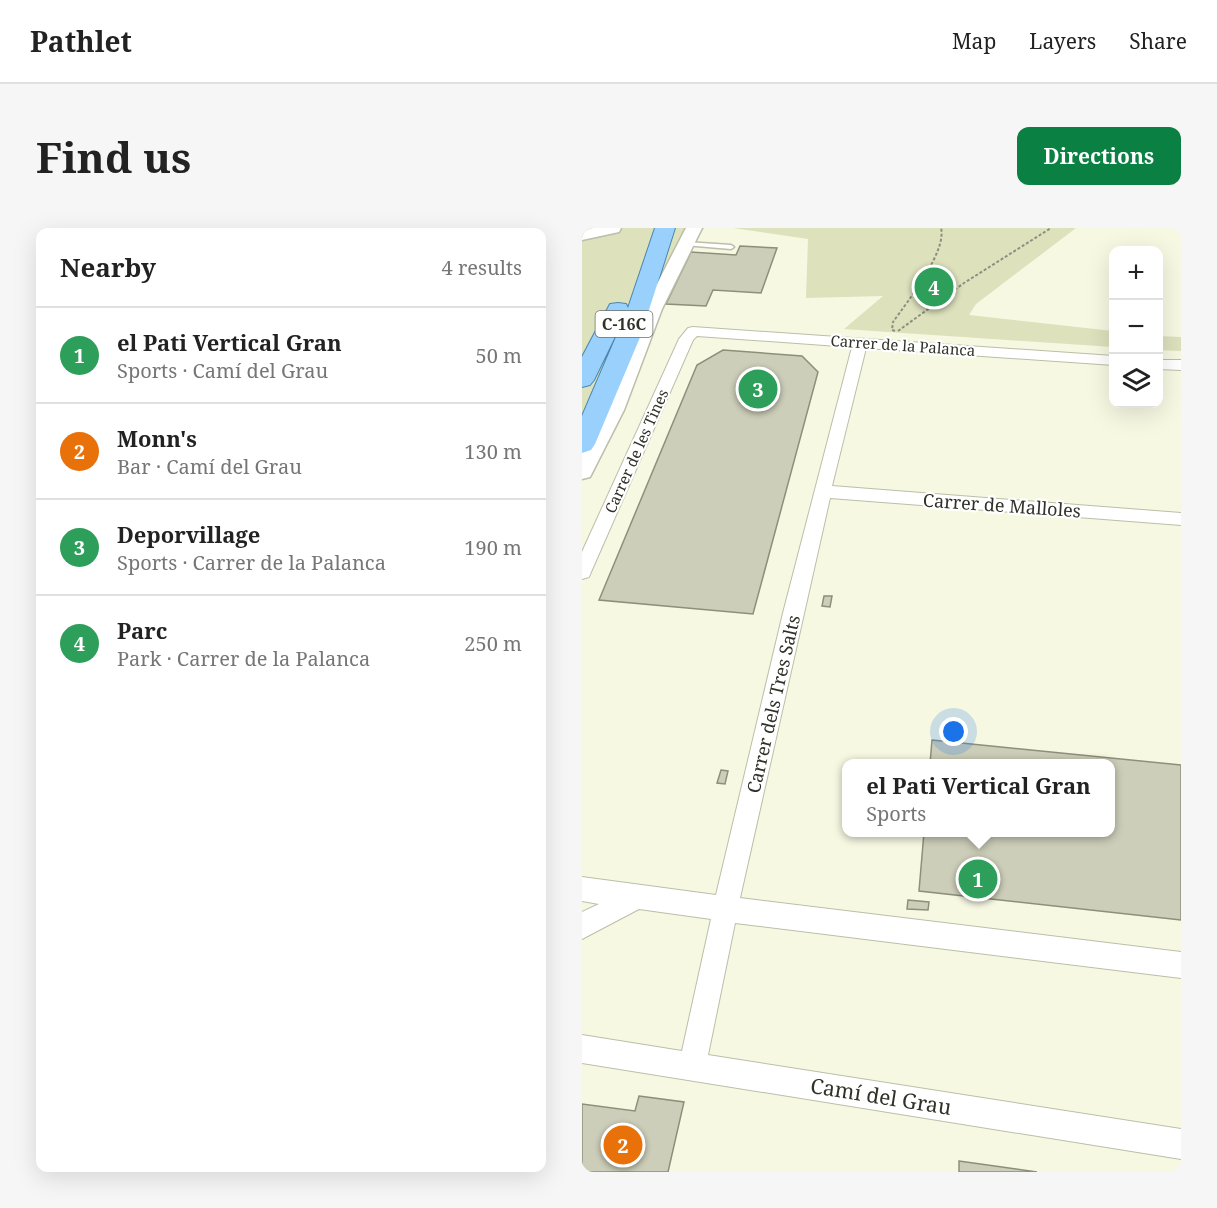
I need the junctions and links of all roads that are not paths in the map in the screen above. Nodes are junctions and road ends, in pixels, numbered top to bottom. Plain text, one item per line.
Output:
1 (613, 228) edge
2 (648, 228) edge
3 (657, 228) edge
4 (665, 228) edge
5 (582, 235) edge
6 (690, 236) edge
7 (731, 247) dead end
8 (693, 331) joint
9 (860, 343) junction
10 (1109, 360) edge
11 (1163, 364) edge
12 (1181, 365) edge
13 (582, 380) edge
14 (582, 416) edge
15 (582, 444) edge
16 (582, 471) edge
17 (822, 491) junction
18 (1181, 519) edge
19 (582, 572) edge
20 (582, 889) edge
21 (637, 897) junction
22 (725, 909) junction
23 (582, 926) edge
24 (1181, 965) edge
25 (582, 1049) edge
26 (692, 1067) junction
27 (1181, 1143) edge

1 - 5 main road
2 - 13 main road, C-16C
3 - 14 main road, C-16C
4 - 15 main road
6 - 7 lane
6 - 16 main road
8 - 9 street, Carrer de la Palanca
8 - 19 street, Carrer de les Tines
9 - 10 street, Carrer de la Palanca
9 - 17 street, Carrer dels Tres Salts
11 - 12 street
17 - 18 street, Carrer de Malloles
17 - 22 street, Carrer dels Tres Salts
20 - 21 street
21 - 22 street
21 - 23 street
22 - 24 street
22 - 26 street, Carrer dels Tres Salts
25 - 26 street, Camí del Grau
26 - 27 street, Camí del Grau

